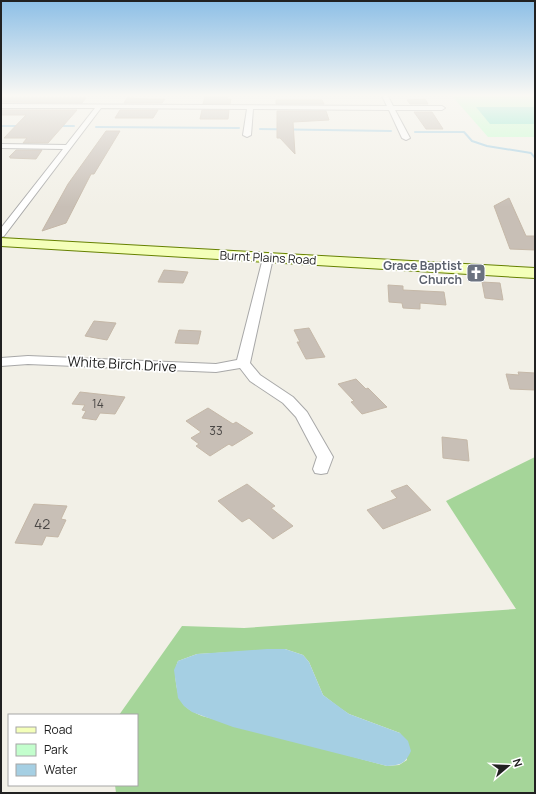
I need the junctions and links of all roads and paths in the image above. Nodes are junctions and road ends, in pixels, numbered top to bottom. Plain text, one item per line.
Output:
1 (79, 133) edge
2 (404, 133) edge
3 (406, 138) dead end
4 (1, 146) edge
5 (69, 147) junction
6 (1, 234) edge
7 (1, 242) edge
8 (268, 258) junction
9 (535, 273) edge
10 (1, 362) edge
11 (243, 363) junction
12 (321, 469) dead end

1 - 5 street
2 - 3 street
4 - 5 street
5 - 6 street
7 - 8 main road, Burnt Plains Road
8 - 9 main road, Burnt Plains Road
8 - 11 street
10 - 11 street, White Birch Drive
11 - 12 street

